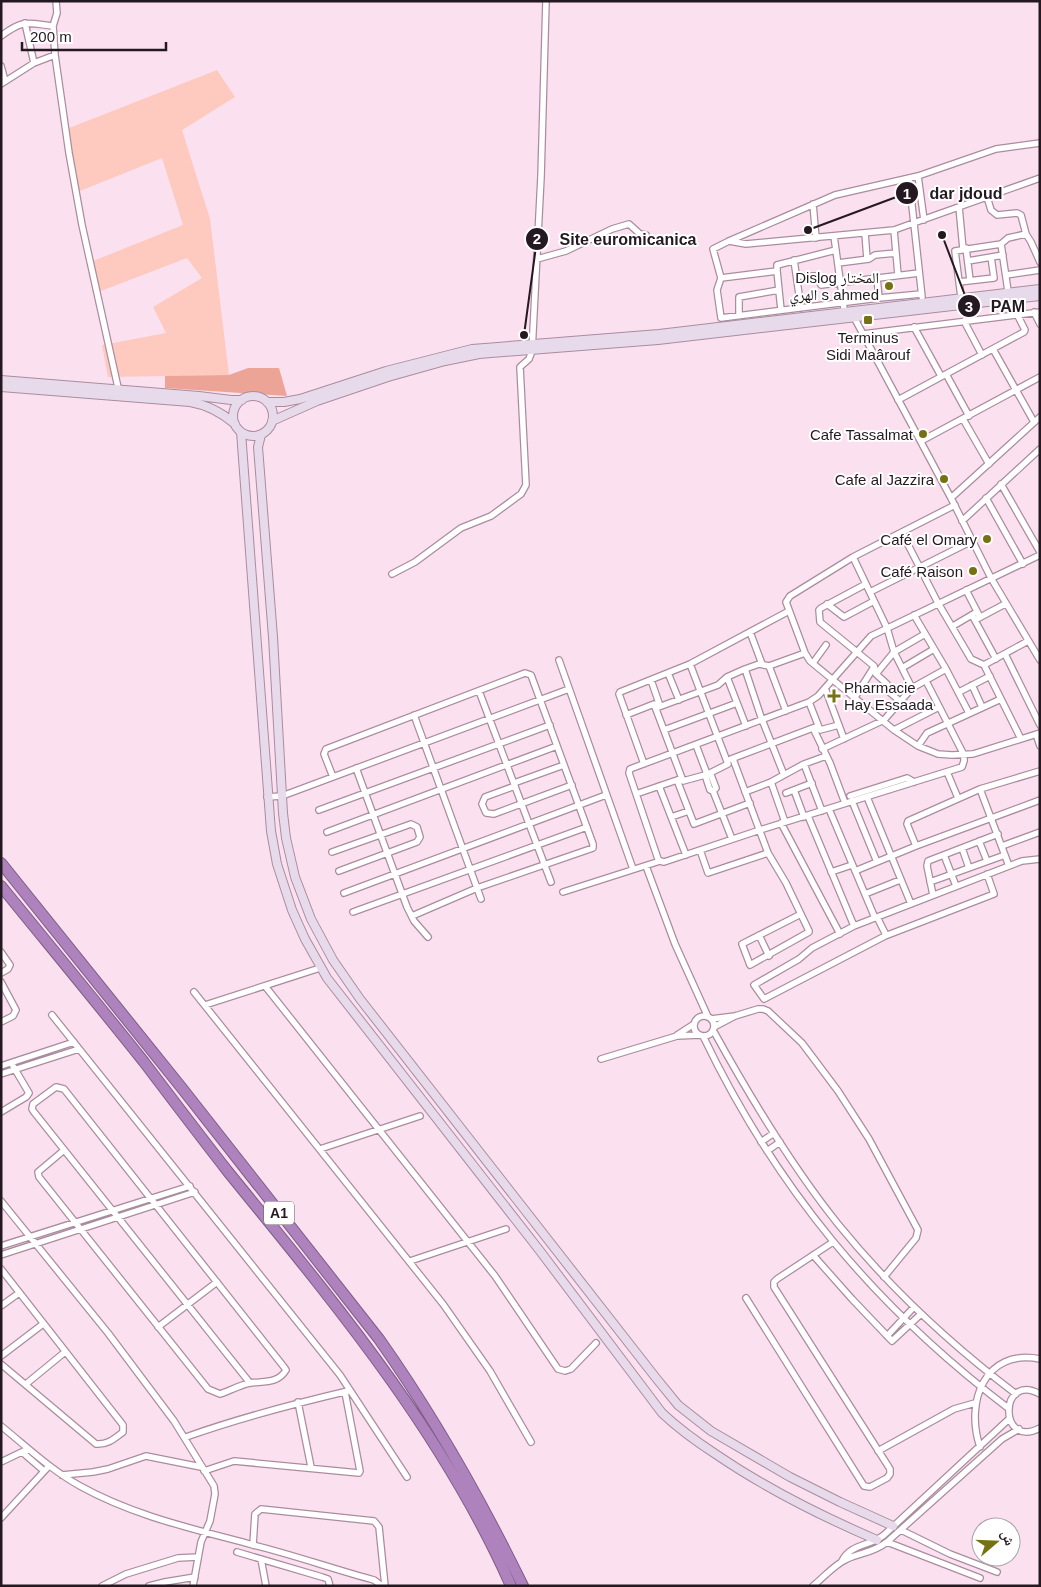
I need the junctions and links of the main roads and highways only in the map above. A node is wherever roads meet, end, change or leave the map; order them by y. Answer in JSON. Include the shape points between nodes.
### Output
{"nodes":[{"id":1,"x":1,"y":863,"type":"edge"},
{"id":2,"x":1,"y":886,"type":"edge"},
{"id":3,"x":511,"y":1586,"type":"edge"},
{"id":4,"x":523,"y":1586,"type":"edge"}],
"edges":[{"from":1,"to":4,"type":"highway","number":"A1","via":[[379,1339],[460,1466]]},
{"from":2,"to":3,"type":"highway","number":"A1","via":[[365,1344],[450,1470]]}]}
